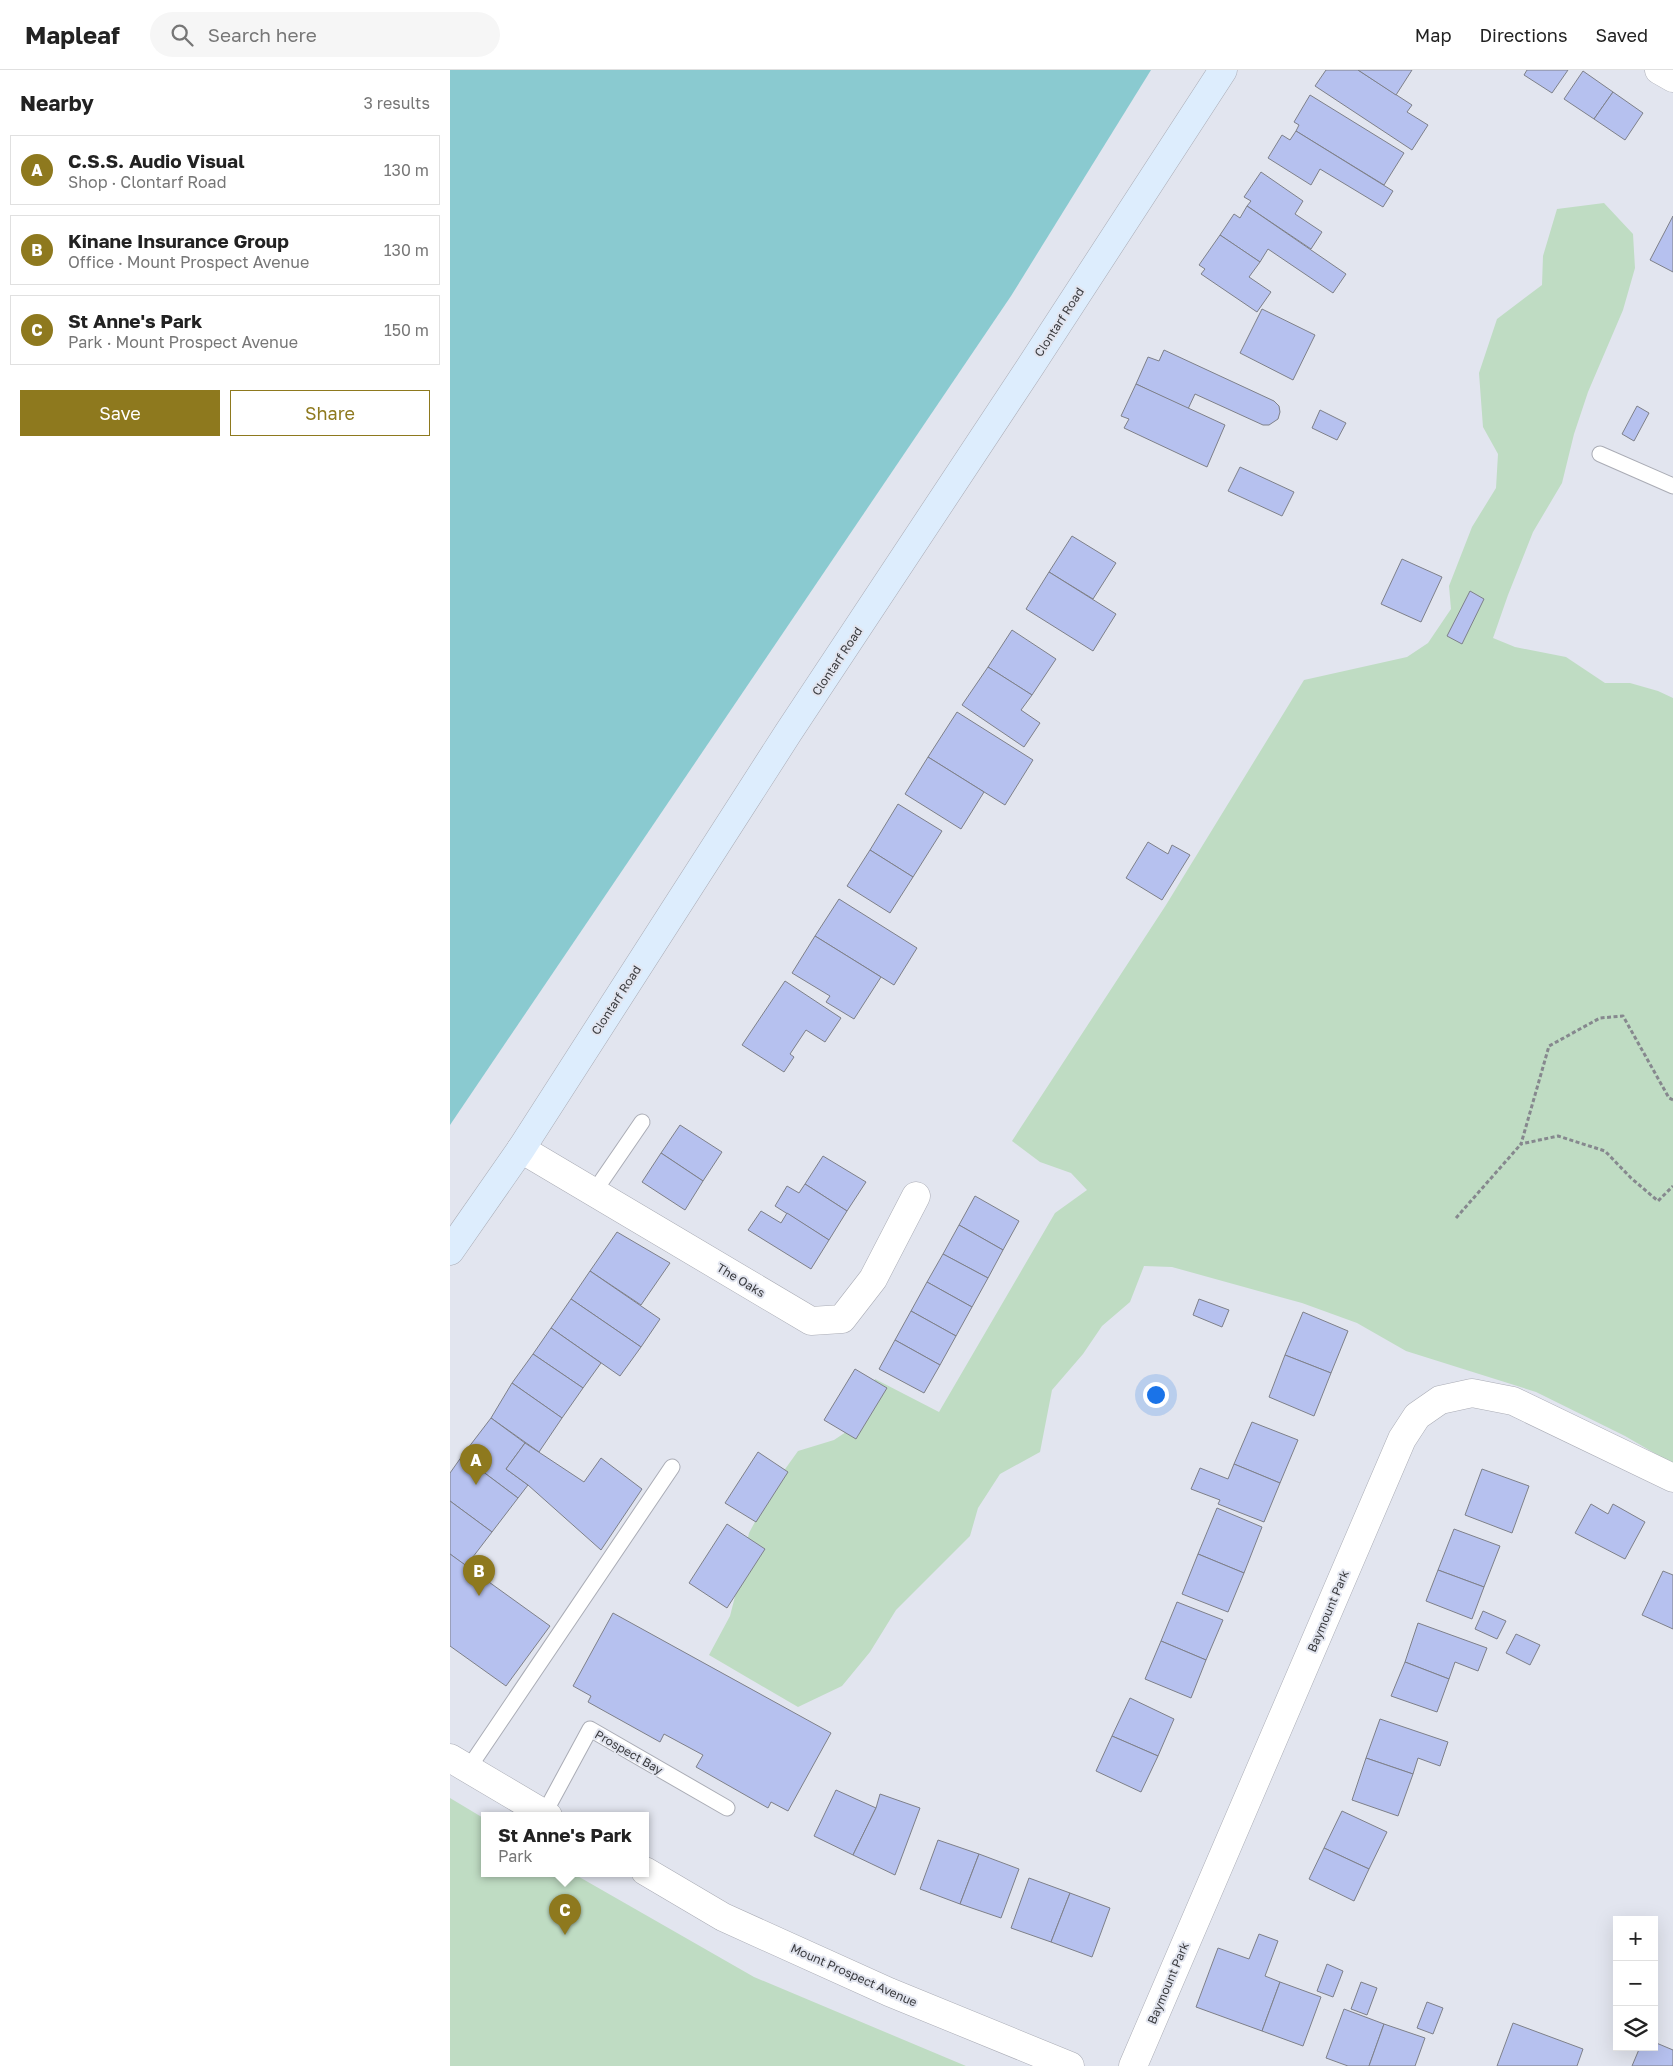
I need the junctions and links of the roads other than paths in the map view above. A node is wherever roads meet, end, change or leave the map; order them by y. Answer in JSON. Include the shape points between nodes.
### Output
{"nodes":[{"id":1,"x":1223,"y":70,"type":"edge"},
{"id":2,"x":1659,"y":70,"type":"edge"},
{"id":3,"x":1673,"y":78,"type":"edge"},
{"id":4,"x":1600,"y":454,"type":"dead end"},
{"id":5,"x":1673,"y":486,"type":"edge"},
{"id":6,"x":642,"y":1122,"type":"dead end"},
{"id":7,"x":521,"y":1149,"type":"junction"},
{"id":8,"x":594,"y":1192,"type":"junction"},
{"id":9,"x":916,"y":1196,"type":"dead end"},
{"id":10,"x":450,"y":1251,"type":"edge"},
{"id":11,"x":672,"y":1467,"type":"dead end"},
{"id":12,"x":1673,"y":1478,"type":"edge"},
{"id":13,"x":459,"y":1763,"type":"edge"},
{"id":14,"x":727,"y":1808,"type":"dead end"},
{"id":15,"x":541,"y":1812,"type":"edge"},
{"id":16,"x":548,"y":1812,"type":"edge"},
{"id":17,"x":649,"y":1873,"type":"edge"},
{"id":18,"x":1070,"y":2066,"type":"edge"},
{"id":19,"x":1133,"y":2066,"type":"edge"}],
"edges":[{"from":1,"to":7,"type":"main road","name":"Clontarf Road","via":[[788,733]]},
{"from":2,"to":3,"type":"street"},
{"from":4,"to":5,"type":"lane"},
{"from":6,"to":8,"type":"lane"},
{"from":7,"to":8,"type":"street","name":"The Oaks"},
{"from":7,"to":10,"type":"main road","name":"Clontarf Road"},
{"from":8,"to":9,"type":"street","name":"The Oaks","via":[[811,1321],[842,1319],[873,1279]]},
{"from":11,"to":13,"type":"lane"},
{"from":12,"to":19,"type":"street","name":"Baymount Park","via":[[1513,1402],[1472,1393],[1440,1400],[1417,1416],[1402,1439]]},
{"from":13,"to":15,"type":"street"},
{"from":14,"to":16,"type":"lane","name":"Prospect Bay","via":[[590,1729]]},
{"from":17,"to":18,"type":"street","name":"Mount Prospect Avenue","via":[[723,1917],[889,1992]]}]}
